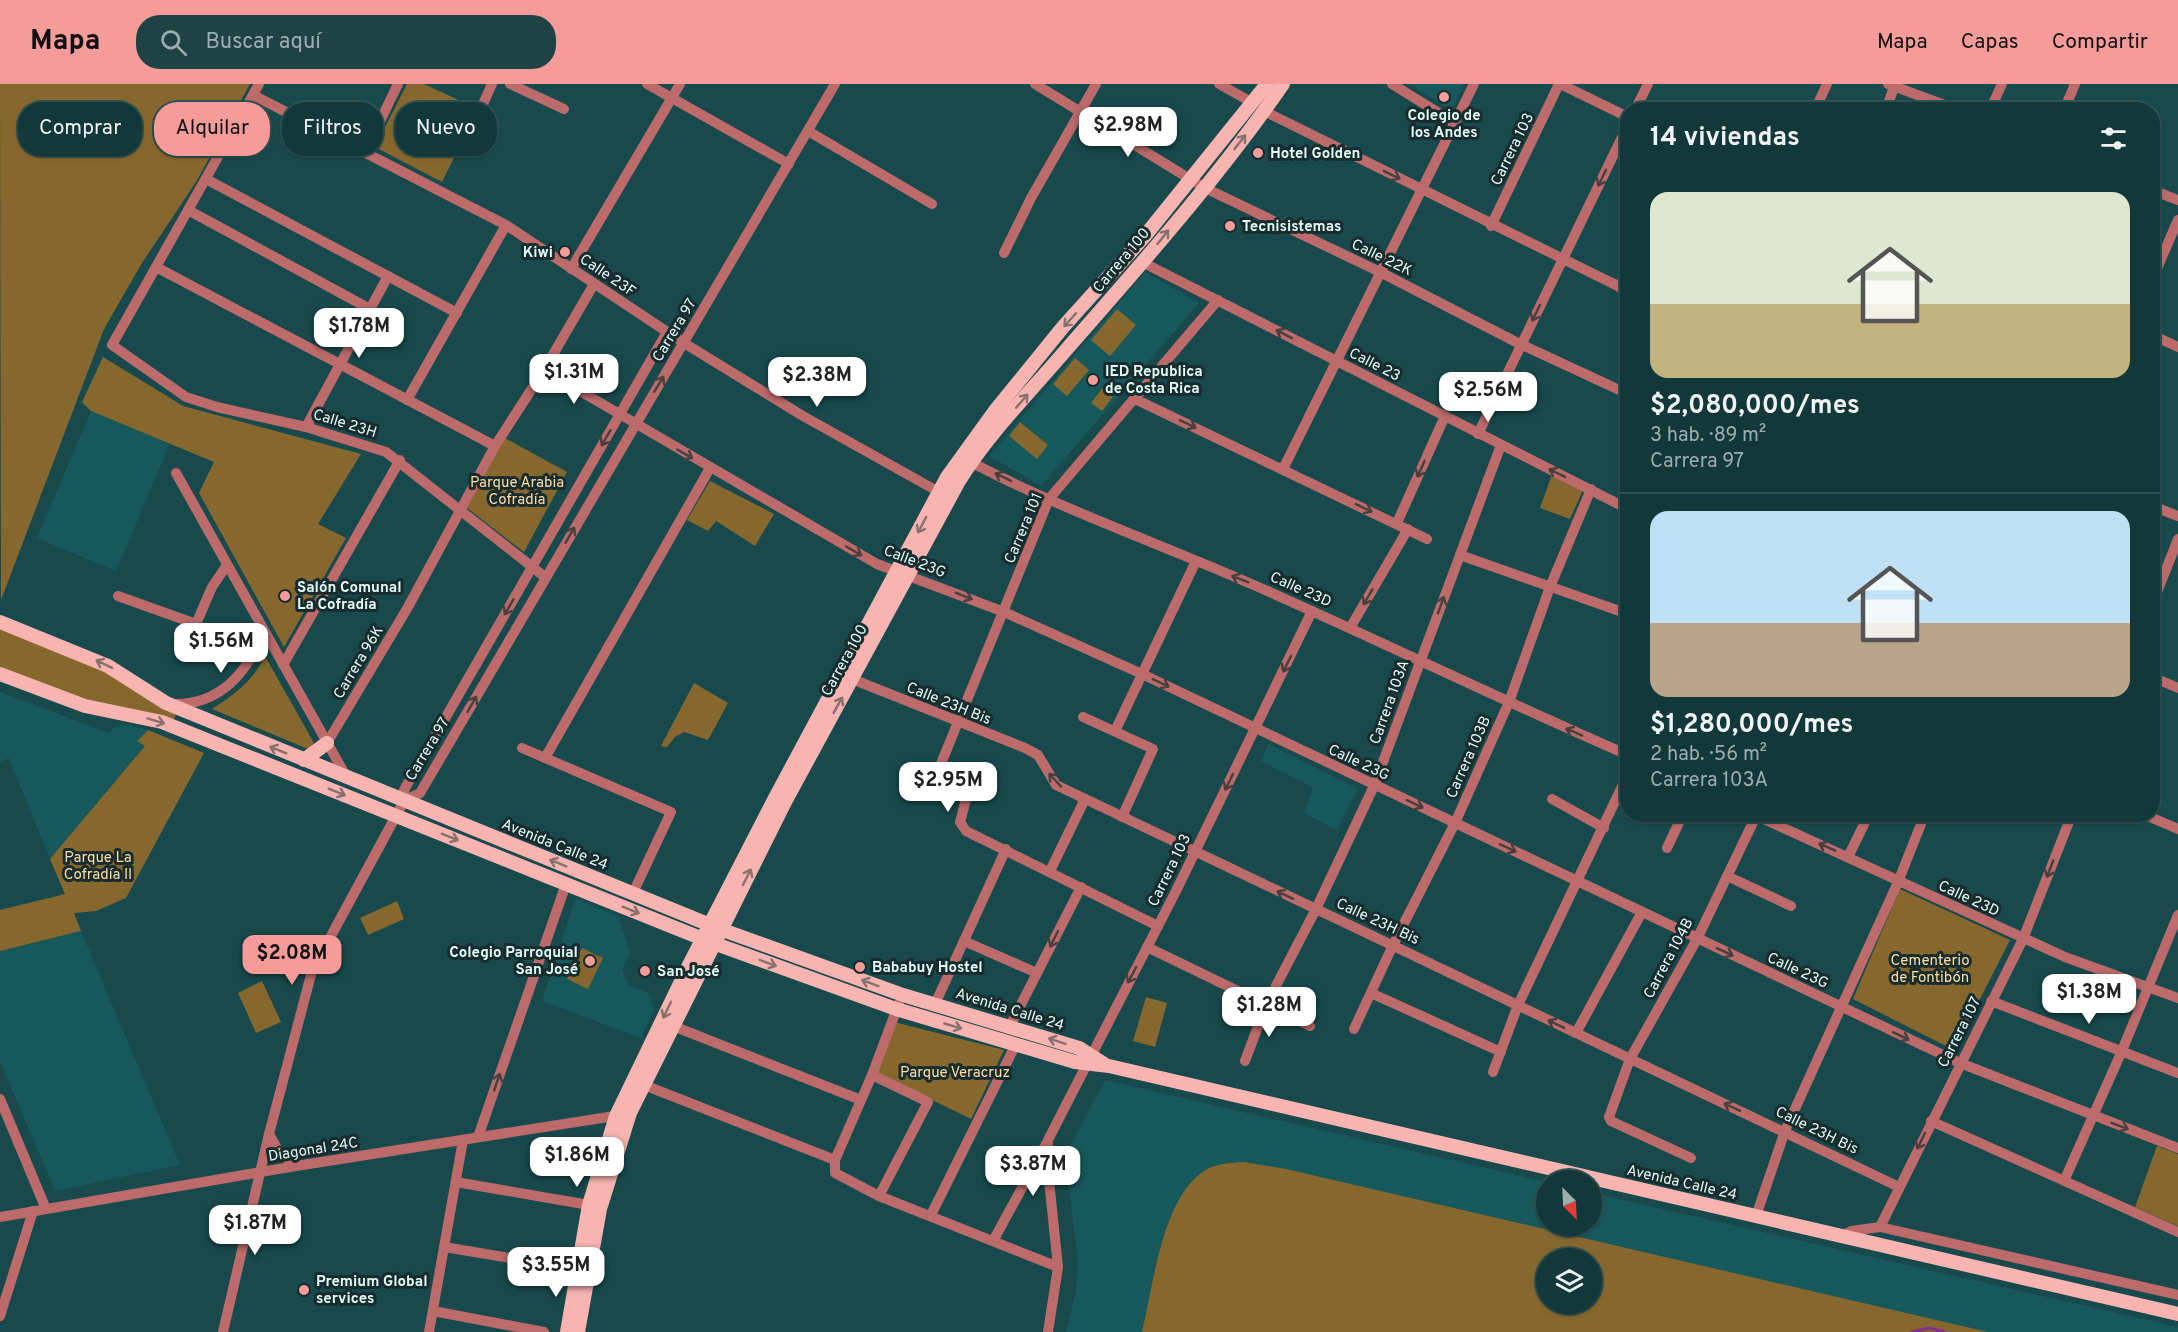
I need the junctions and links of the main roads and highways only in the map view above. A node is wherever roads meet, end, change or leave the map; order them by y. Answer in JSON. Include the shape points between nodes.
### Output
{"nodes":[{"id":1,"x":1267,"y":84,"type":"edge"},
{"id":2,"x":1282,"y":84,"type":"edge"},
{"id":3,"x":1258,"y":107,"type":"junction"},
{"id":4,"x":1197,"y":184,"type":"junction"},
{"id":5,"x":966,"y":459,"type":"junction"},
{"id":6,"x":903,"y":573,"type":"junction"},
{"id":7,"x":0,"y":622,"type":"edge"},
{"id":8,"x":0,"y":674,"type":"edge"},
{"id":9,"x":327,"y":743,"type":"road end"},
{"id":10,"x":304,"y":760,"type":"junction"},
{"id":11,"x":715,"y":927,"type":"junction"},
{"id":12,"x":708,"y":941,"type":"junction"},
{"id":13,"x":1089,"y":1059,"type":"junction"},
{"id":14,"x":2178,"y":1314,"type":"edge"},
{"id":15,"x":567,"y":1332,"type":"edge"},
{"id":16,"x":578,"y":1332,"type":"edge"}],
"edges":[{"from":1,"to":3,"type":"main road","name":"Carrera 100"},
{"from":2,"to":3,"type":"main road","name":"Carrera 100"},
{"from":3,"to":4,"type":"main road","name":"Carrera 100"},
{"from":5,"to":4,"type":"main road","name":"Carrera 100","one_way":true,"via":[[1142,262]]},
{"from":4,"to":5,"type":"main road","name":"Carrera 100","one_way":true,"via":[[1064,327]]},
{"from":5,"to":6,"type":"main road","name":"Carrera 100"},
{"from":5,"to":6,"type":"main road","name":"Carrera 100","one_way":true,"via":[[939,492]]},
{"from":6,"to":11,"type":"main road","name":"Carrera 100"},
{"from":11,"to":6,"type":"main road","name":"Carrera 100","one_way":true,"via":[[852,679]]},
{"from":10,"to":7,"type":"main road","name":"Avenida Calle 24","one_way":true,"via":[[166,703],[108,666]]},
{"from":8,"to":12,"type":"main road","name":"Avenida Calle 24","one_way":true,"via":[[85,706],[162,722]]},
{"from":9,"to":10,"type":"main road"},
{"from":11,"to":10,"type":"main road","name":"Avenida Calle 24","one_way":true},
{"from":11,"to":12,"type":"main road","name":"Carrera 100"},
{"from":13,"to":11,"type":"main road","name":"Avenida Calle 24","one_way":true,"via":[[1079,1048],[903,995]]},
{"from":12,"to":13,"type":"main road","name":"Avenida Calle 24","one_way":true,"via":[[896,1009],[1075,1062]]},
{"from":12,"to":15,"type":"main road","name":"Carrera 100","one_way":true,"via":[[616,1116],[589,1205]]},
{"from":12,"to":16,"type":"main road","name":"Carrera 100","via":[[673,1026],[630,1113],[600,1209]]},
{"from":13,"to":14,"type":"main road","name":"Avenida Calle 24"}]}
